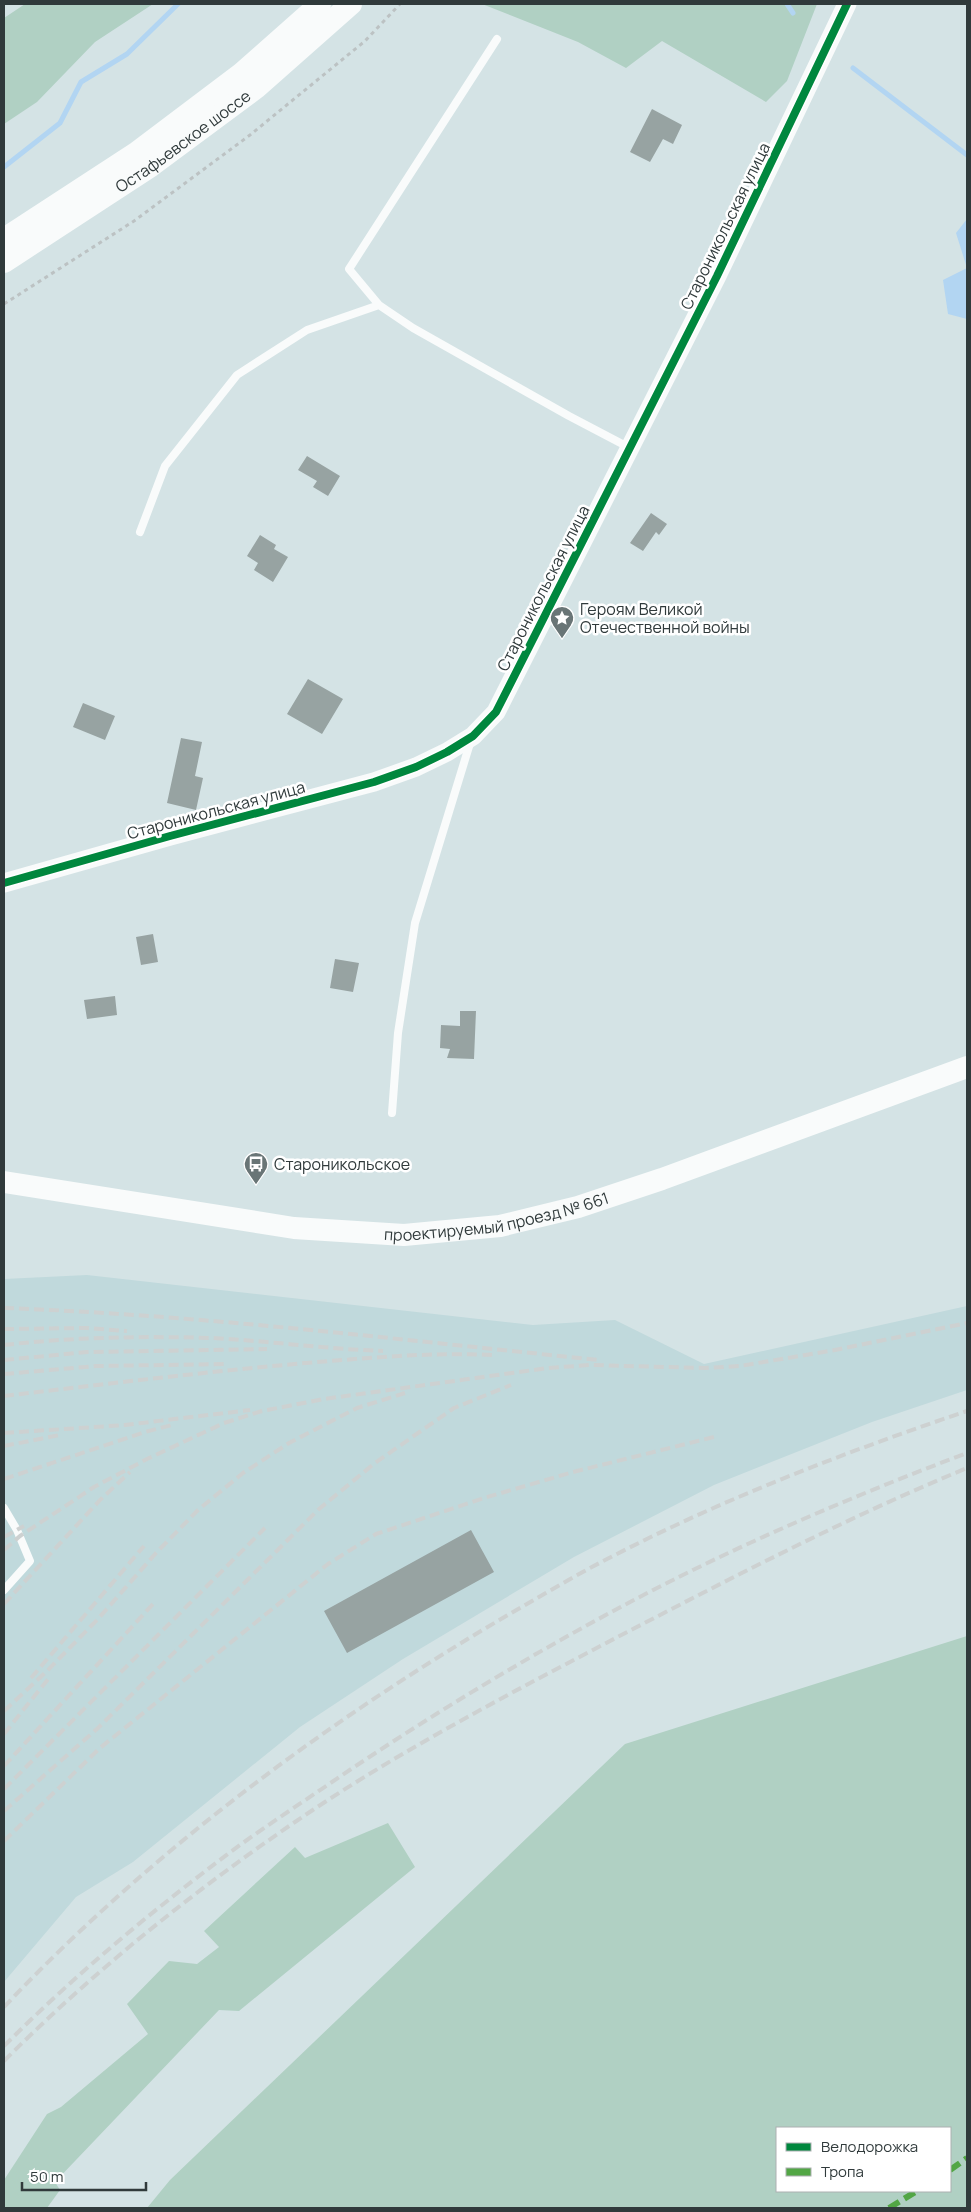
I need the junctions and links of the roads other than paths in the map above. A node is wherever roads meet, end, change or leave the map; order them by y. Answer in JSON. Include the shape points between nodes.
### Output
{"nodes":[{"id":1,"x":320,"y":4,"type":"edge"},
{"id":2,"x":351,"y":4,"type":"edge"},
{"id":3,"x":848,"y":4,"type":"edge"},
{"id":4,"x":497,"y":39,"type":"dead end"},
{"id":5,"x":4,"y":239,"type":"edge"},
{"id":6,"x":4,"y":262,"type":"edge"},
{"id":7,"x":379,"y":306,"type":"junction"},
{"id":8,"x":630,"y":448,"type":"junction"},
{"id":9,"x":140,"y":532,"type":"dead end"},
{"id":10,"x":473,"y":736,"type":"junction"},
{"id":11,"x":4,"y":883,"type":"edge"},
{"id":12,"x":967,"y":1067,"type":"edge"},
{"id":13,"x":392,"y":1113,"type":"dead end"},
{"id":14,"x":4,"y":1182,"type":"edge"},
{"id":15,"x":4,"y":1508,"type":"edge"},
{"id":16,"x":4,"y":1590,"type":"edge"}],
"edges":[{"from":1,"to":5,"type":"main road","name":"Остафьевское шоссе","via":[[242,72],[136,153]]},
{"from":2,"to":6,"type":"main road","name":"Остафьевское шоссе","via":[[256,88],[166,155]]},
{"from":3,"to":8,"type":"street","name":"Староникольская улица"},
{"from":4,"to":7,"type":"lane","via":[[349,269]]},
{"from":7,"to":8,"type":"lane"},
{"from":7,"to":9,"type":"lane","via":[[307,330],[237,376],[165,466]]},
{"from":8,"to":10,"type":"street","name":"Староникольская улица","via":[[496,712]]},
{"from":10,"to":11,"type":"street","name":"Староникольская улица","via":[[416,767],[374,782]]},
{"from":10,"to":13,"type":"lane","via":[[415,923],[398,1033]]},
{"from":12,"to":14,"type":"main road","name":"проектируемый проезд № 661","via":[[653,1182],[578,1207],[500,1226],[404,1235],[294,1228]]},
{"from":15,"to":16,"type":"lane","via":[[30,1561]]}]}
